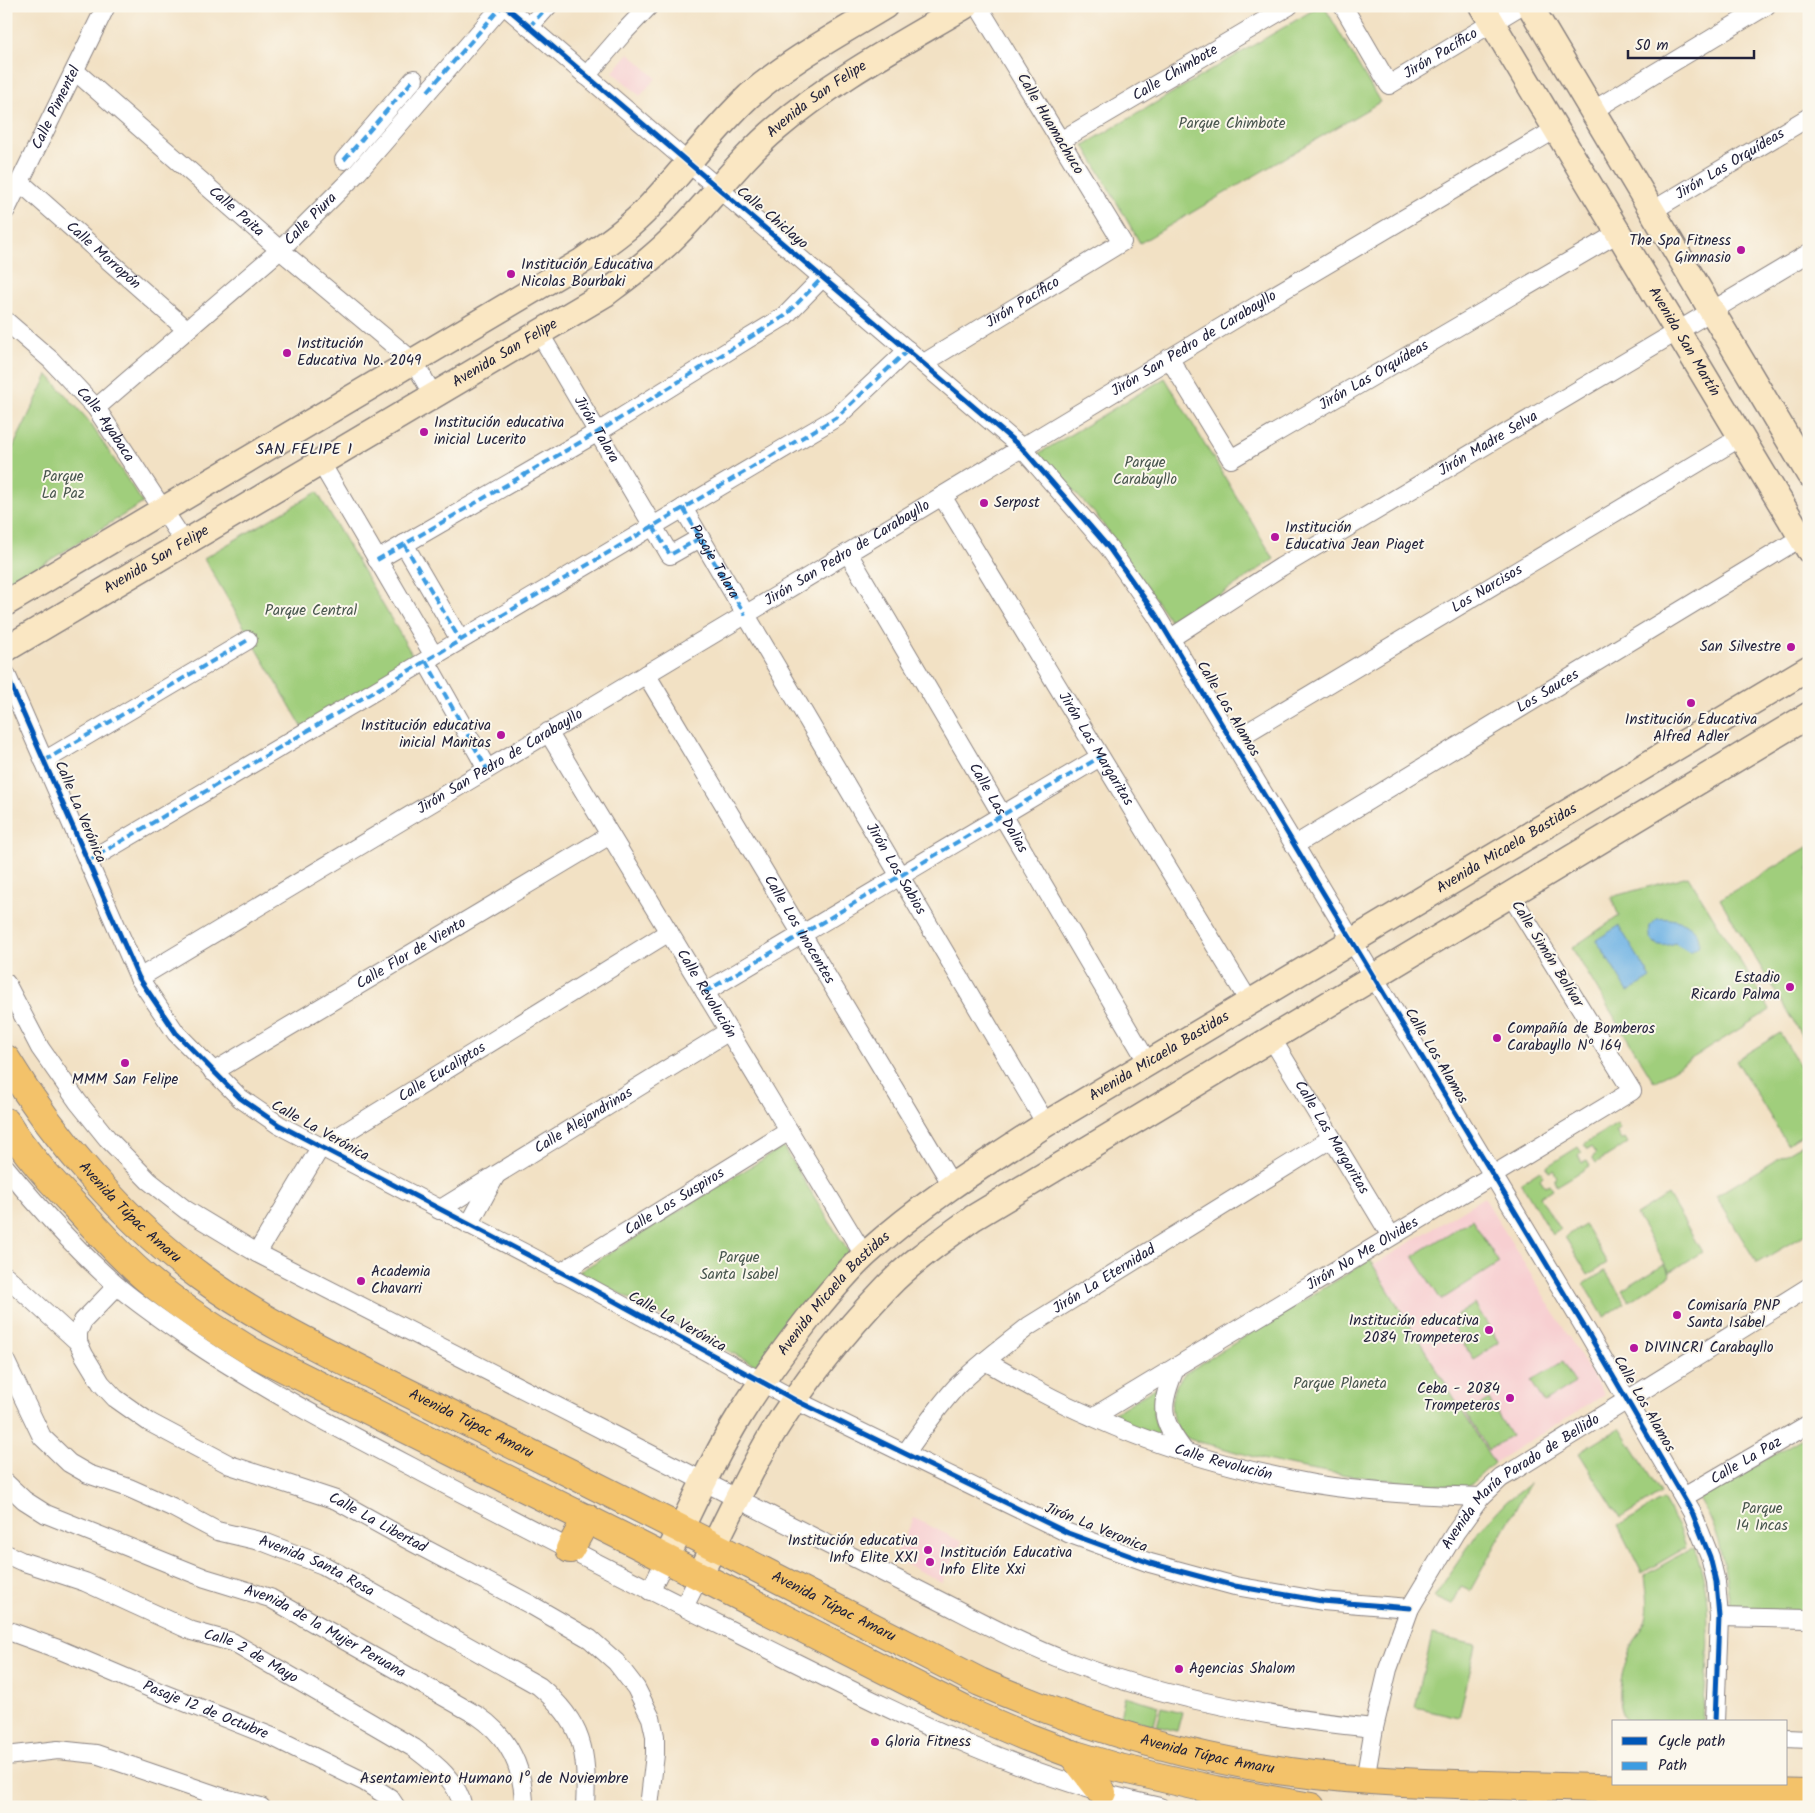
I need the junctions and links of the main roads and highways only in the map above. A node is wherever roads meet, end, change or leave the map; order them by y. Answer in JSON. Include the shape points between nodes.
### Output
{"nodes":[{"id":1,"x":885,"y":6,"type":"edge"},
{"id":2,"x":966,"y":6,"type":"edge"},
{"id":3,"x":1530,"y":6,"type":"edge"},
{"id":4,"x":1487,"y":15,"type":"edge"},
{"id":5,"x":1809,"y":474,"type":"edge"},
{"id":6,"x":1805,"y":544,"type":"edge"},
{"id":7,"x":6,"y":603,"type":"edge"},
{"id":8,"x":6,"y":649,"type":"edge"},
{"id":9,"x":1809,"y":668,"type":"edge"},
{"id":10,"x":1809,"y":715,"type":"edge"},
{"id":11,"x":6,"y":1059,"type":"edge"},
{"id":12,"x":10,"y":1136,"type":"edge"},
{"id":13,"x":587,"y":1518,"type":"junction"},
{"id":14,"x":682,"y":1528,"type":"junction"},
{"id":15,"x":714,"y":1544,"type":"junction"},
{"id":16,"x":570,"y":1549,"type":"road end"},
{"id":17,"x":666,"y":1559,"type":"junction"},
{"id":18,"x":699,"y":1577,"type":"junction"},
{"id":19,"x":1072,"y":1754,"type":"junction"},
{"id":20,"x":1684,"y":1787,"type":"edge"},
{"id":21,"x":1809,"y":1794,"type":"edge"},
{"id":22,"x":1115,"y":1799,"type":"edge"},
{"id":23,"x":1760,"y":1800,"type":"edge"},
{"id":24,"x":1311,"y":1807,"type":"edge"}],
"edges":[{"from":1,"to":7,"type":"main road","via":[[772,77],[727,117],[649,208],[605,245],[559,276]]},
{"from":2,"to":8,"type":"main road","name":"Avenida San Felipe","via":[[824,91],[765,139],[679,233],[605,294]]},
{"from":3,"to":5,"type":"main road"},
{"from":4,"to":6,"type":"main road","name":"Avenida San Martín"},
{"from":9,"to":14,"type":"main road","name":"Avenida Micaela Bastidas","via":[[1046,1124],[952,1185],[904,1221],[864,1255],[821,1303],[761,1382],[739,1416]]},
{"from":10,"to":15,"type":"main road","via":[[973,1218],[930,1248],[888,1286],[840,1339],[795,1400],[772,1434]]},
{"from":11,"to":14,"type":"highway","name":"Avenida Túpac Amaru","via":[[49,1124],[134,1220],[232,1299],[295,1336]]},
{"from":12,"to":13,"type":"highway","name":"Avenida Túpac Amaru","via":[[116,1250],[170,1298],[207,1338],[252,1352]]},
{"from":13,"to":16,"type":"highway"},
{"from":13,"to":17,"type":"highway","name":"Avenida Túpac Amaru"},
{"from":14,"to":15,"type":"highway","name":"Avenida Túpac Amaru"},
{"from":14,"to":17,"type":"main road","name":"Avenida Micaela Bastidas"},
{"from":15,"to":18,"type":"main road"},
{"from":15,"to":20,"type":"highway","name":"Avenida Túpac Amaru","via":[[980,1682],[1049,1710],[1160,1745],[1292,1772],[1396,1783]]},
{"from":17,"to":18,"type":"highway","name":"Avenida Túpac Amaru"},
{"from":18,"to":19,"type":"highway","name":"Avenida Túpac Amaru","via":[[966,1711]]},
{"from":19,"to":22,"type":"highway"},
{"from":19,"to":24,"type":"highway","name":"Avenida Túpac Amaru","via":[[1150,1776]]},
{"from":20,"to":23,"type":"highway","name":"Avenida Túpac Amaru"},
{"from":21,"to":23,"type":"highway","name":"Avenida Túpac Amaru"}]}
